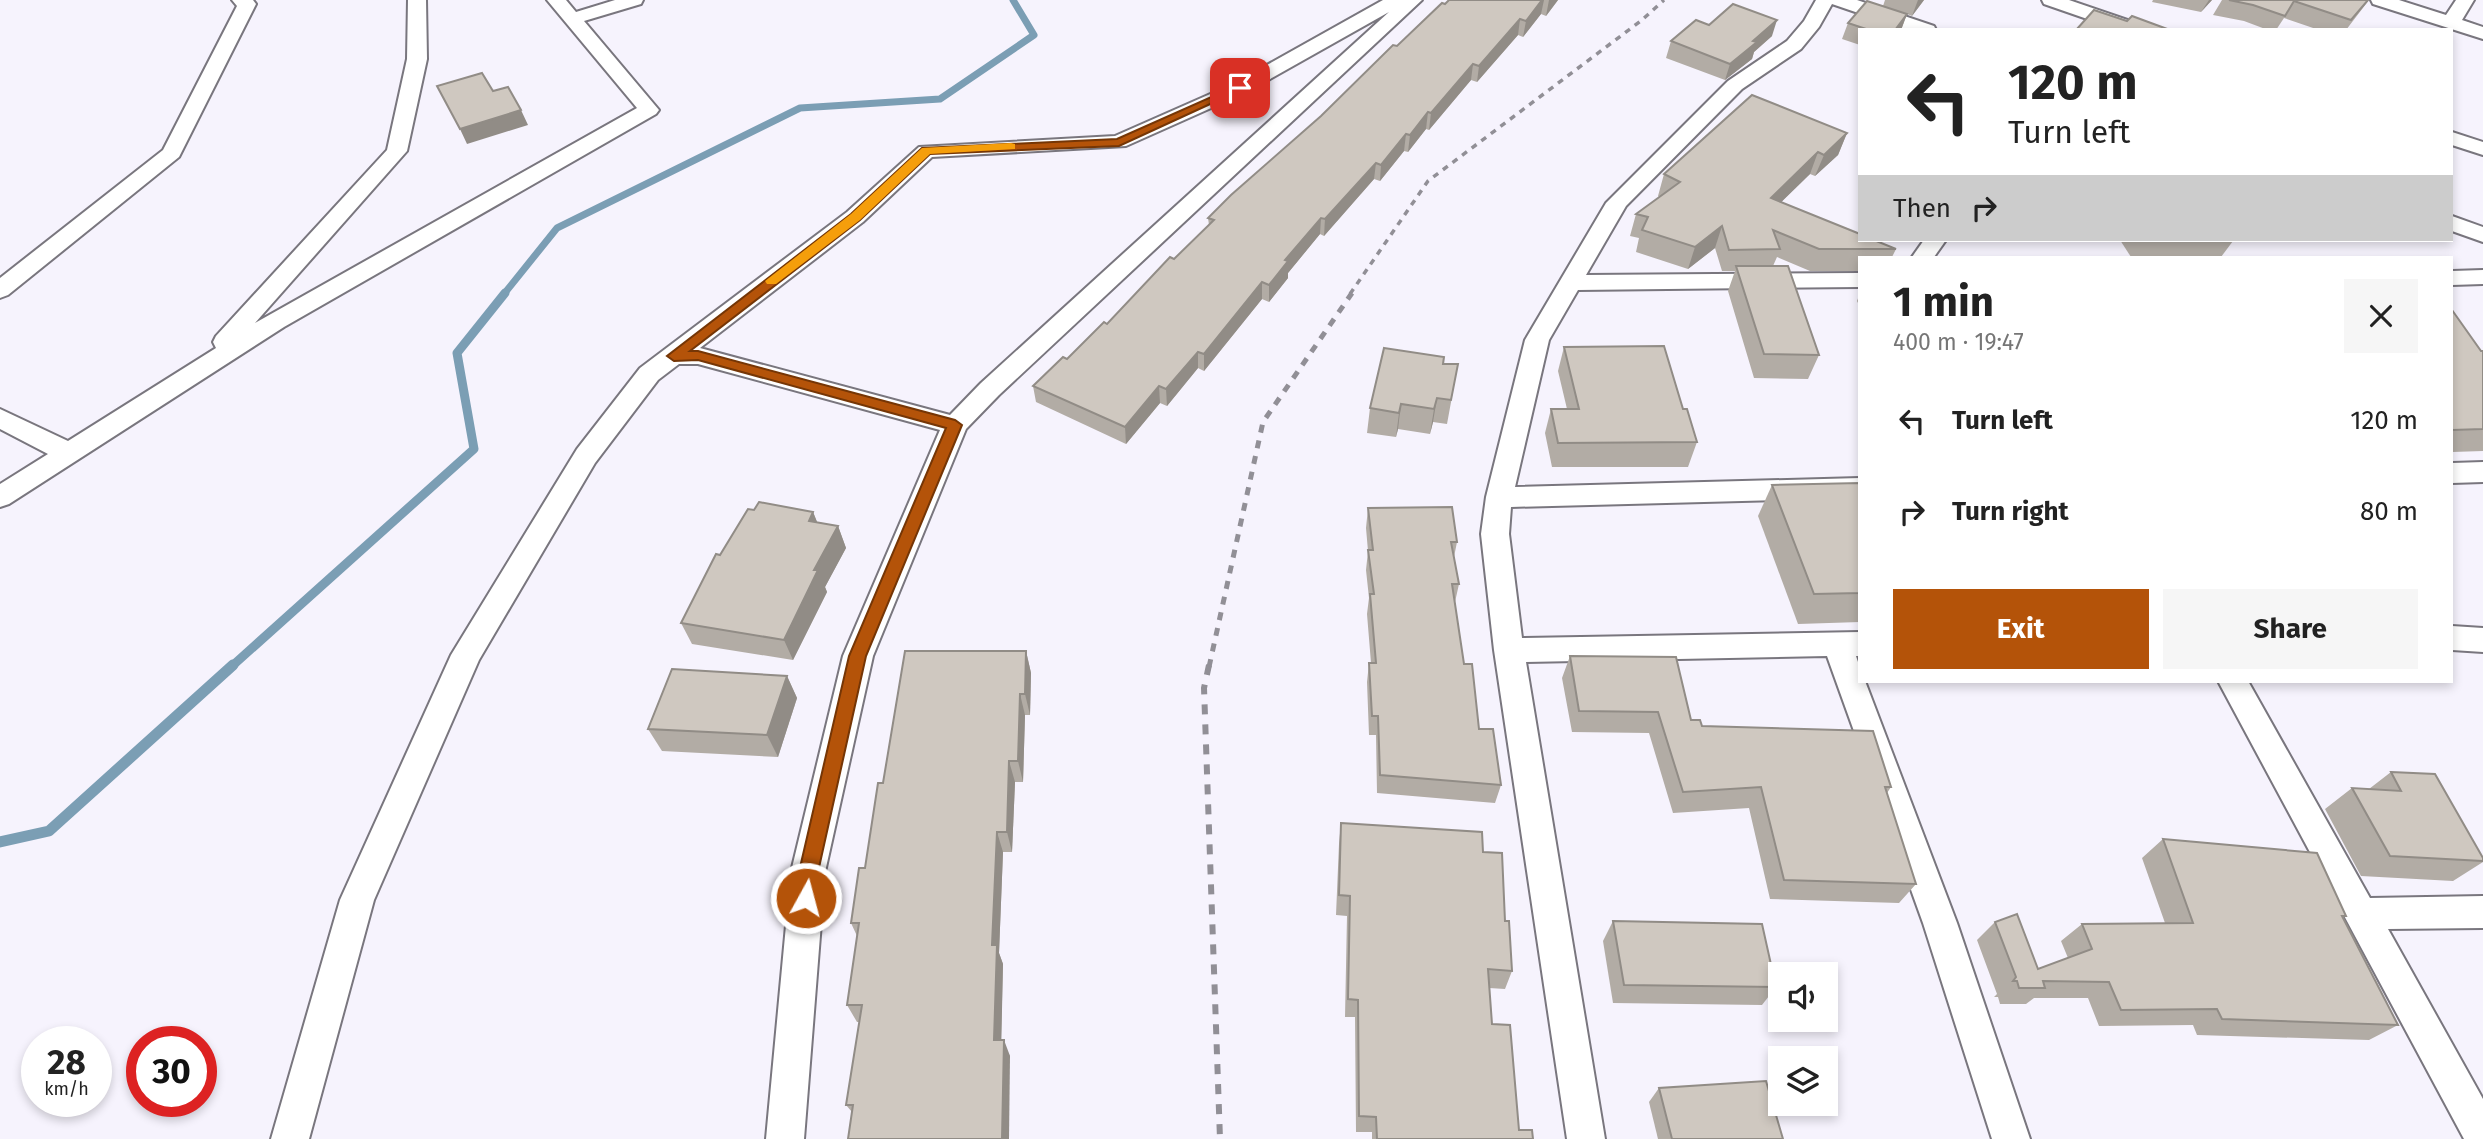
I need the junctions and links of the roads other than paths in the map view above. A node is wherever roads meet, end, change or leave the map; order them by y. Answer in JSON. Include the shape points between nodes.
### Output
{"nodes":[{"id":1,"x":241,"y":0,"type":"edge"},
{"id":2,"x":416,"y":0,"type":"edge"},
{"id":3,"x":556,"y":0,"type":"edge"},
{"id":4,"x":634,"y":0,"type":"edge"},
{"id":5,"x":1397,"y":0,"type":"edge"},
{"id":6,"x":1413,"y":0,"type":"edge"},
{"id":7,"x":1825,"y":0,"type":"edge"},
{"id":8,"x":1839,"y":0,"type":"edge"},
{"id":9,"x":2051,"y":0,"type":"edge"},
{"id":10,"x":2380,"y":0,"type":"edge"},
{"id":11,"x":2465,"y":0,"type":"edge"},
{"id":12,"x":572,"y":19,"type":"junction"},
{"id":13,"x":2452,"y":22,"type":"junction"},
{"id":14,"x":1921,"y":28,"type":"edge"},
{"id":15,"x":2131,"y":28,"type":"edge"},
{"id":16,"x":2483,"y":33,"type":"edge"},
{"id":17,"x":2453,"y":138,"type":"edge"},
{"id":18,"x":2483,"y":149,"type":"edge"},
{"id":19,"x":2453,"y":223,"type":"edge"},
{"id":20,"x":2483,"y":235,"type":"edge"},
{"id":21,"x":2483,"y":277,"type":"edge"},
{"id":22,"x":2453,"y":278,"type":"edge"},
{"id":23,"x":1858,"y":280,"type":"edge"},
{"id":24,"x":1572,"y":283,"type":"junction"},
{"id":25,"x":0,"y":290,"type":"edge"},
{"id":26,"x":674,"y":356,"type":"junction"},
{"id":27,"x":200,"y":370,"type":"junction"},
{"id":28,"x":0,"y":418,"type":"edge"},
{"id":29,"x":955,"y":425,"type":"junction"},
{"id":30,"x":69,"y":453,"type":"junction"},
{"id":31,"x":2483,"y":472,"type":"edge"},
{"id":32,"x":2453,"y":473,"type":"edge"},
{"id":33,"x":1858,"y":488,"type":"edge"},
{"id":34,"x":0,"y":497,"type":"edge"},
{"id":35,"x":1499,"y":497,"type":"junction"},
{"id":36,"x":2453,"y":638,"type":"edge"},
{"id":37,"x":2483,"y":640,"type":"edge"},
{"id":38,"x":1849,"y":645,"type":"edge"},
{"id":39,"x":1509,"y":650,"type":"junction"},
{"id":40,"x":1858,"y":672,"type":"edge"},
{"id":41,"x":1861,"y":683,"type":"edge"},
{"id":42,"x":2234,"y":683,"type":"edge"},
{"id":43,"x":2483,"y":912,"type":"edge"},
{"id":44,"x":2361,"y":914,"type":"junction"},
{"id":45,"x":2483,"y":1136,"type":"edge"},
{"id":46,"x":290,"y":1139,"type":"edge"},
{"id":47,"x":785,"y":1139,"type":"edge"},
{"id":48,"x":1586,"y":1139,"type":"edge"},
{"id":49,"x":2011,"y":1139,"type":"edge"}],
"edges":[{"from":1,"to":25,"type":"street","via":[[247,4],[172,153]]},
{"from":2,"to":27,"type":"street","via":[[417,60],[397,151]]},
{"from":3,"to":12,"type":"street"},
{"from":4,"to":12,"type":"street"},
{"from":5,"to":26,"type":"street","via":[[1240,88],[1119,142],[926,151],[855,217]]},
{"from":6,"to":29,"type":"street"},
{"from":7,"to":24,"type":"street","via":[[1794,46],[1735,85],[1617,203]]},
{"from":8,"to":14,"type":"street"},
{"from":9,"to":15,"type":"street"},
{"from":10,"to":13,"type":"street"},
{"from":11,"to":13,"type":"street"},
{"from":12,"to":27,"type":"street","via":[[649,110],[276,321]]},
{"from":13,"to":16,"type":"street"},
{"from":17,"to":18,"type":"street"},
{"from":19,"to":20,"type":"street"},
{"from":21,"to":22,"type":"street"},
{"from":23,"to":24,"type":"street"},
{"from":24,"to":35,"type":"street","via":[[1536,340]]},
{"from":26,"to":29,"type":"street","via":[[698,356]]},
{"from":26,"to":46,"type":"street","via":[[649,374],[586,456],[466,655],[357,900]]},
{"from":27,"to":30,"type":"street"},
{"from":28,"to":30,"type":"street"},
{"from":29,"to":47,"type":"street","via":[[858,656],[808,872]]},
{"from":30,"to":34,"type":"street"},
{"from":31,"to":32,"type":"street"},
{"from":33,"to":35,"type":"street"},
{"from":35,"to":39,"type":"street","via":[[1496,534]]},
{"from":36,"to":37,"type":"street"},
{"from":38,"to":39,"type":"street"},
{"from":38,"to":40,"type":"street"},
{"from":39,"to":48,"type":"street"},
{"from":41,"to":49,"type":"street"},
{"from":42,"to":44,"type":"street"},
{"from":43,"to":44,"type":"street"},
{"from":44,"to":45,"type":"street"}]}
